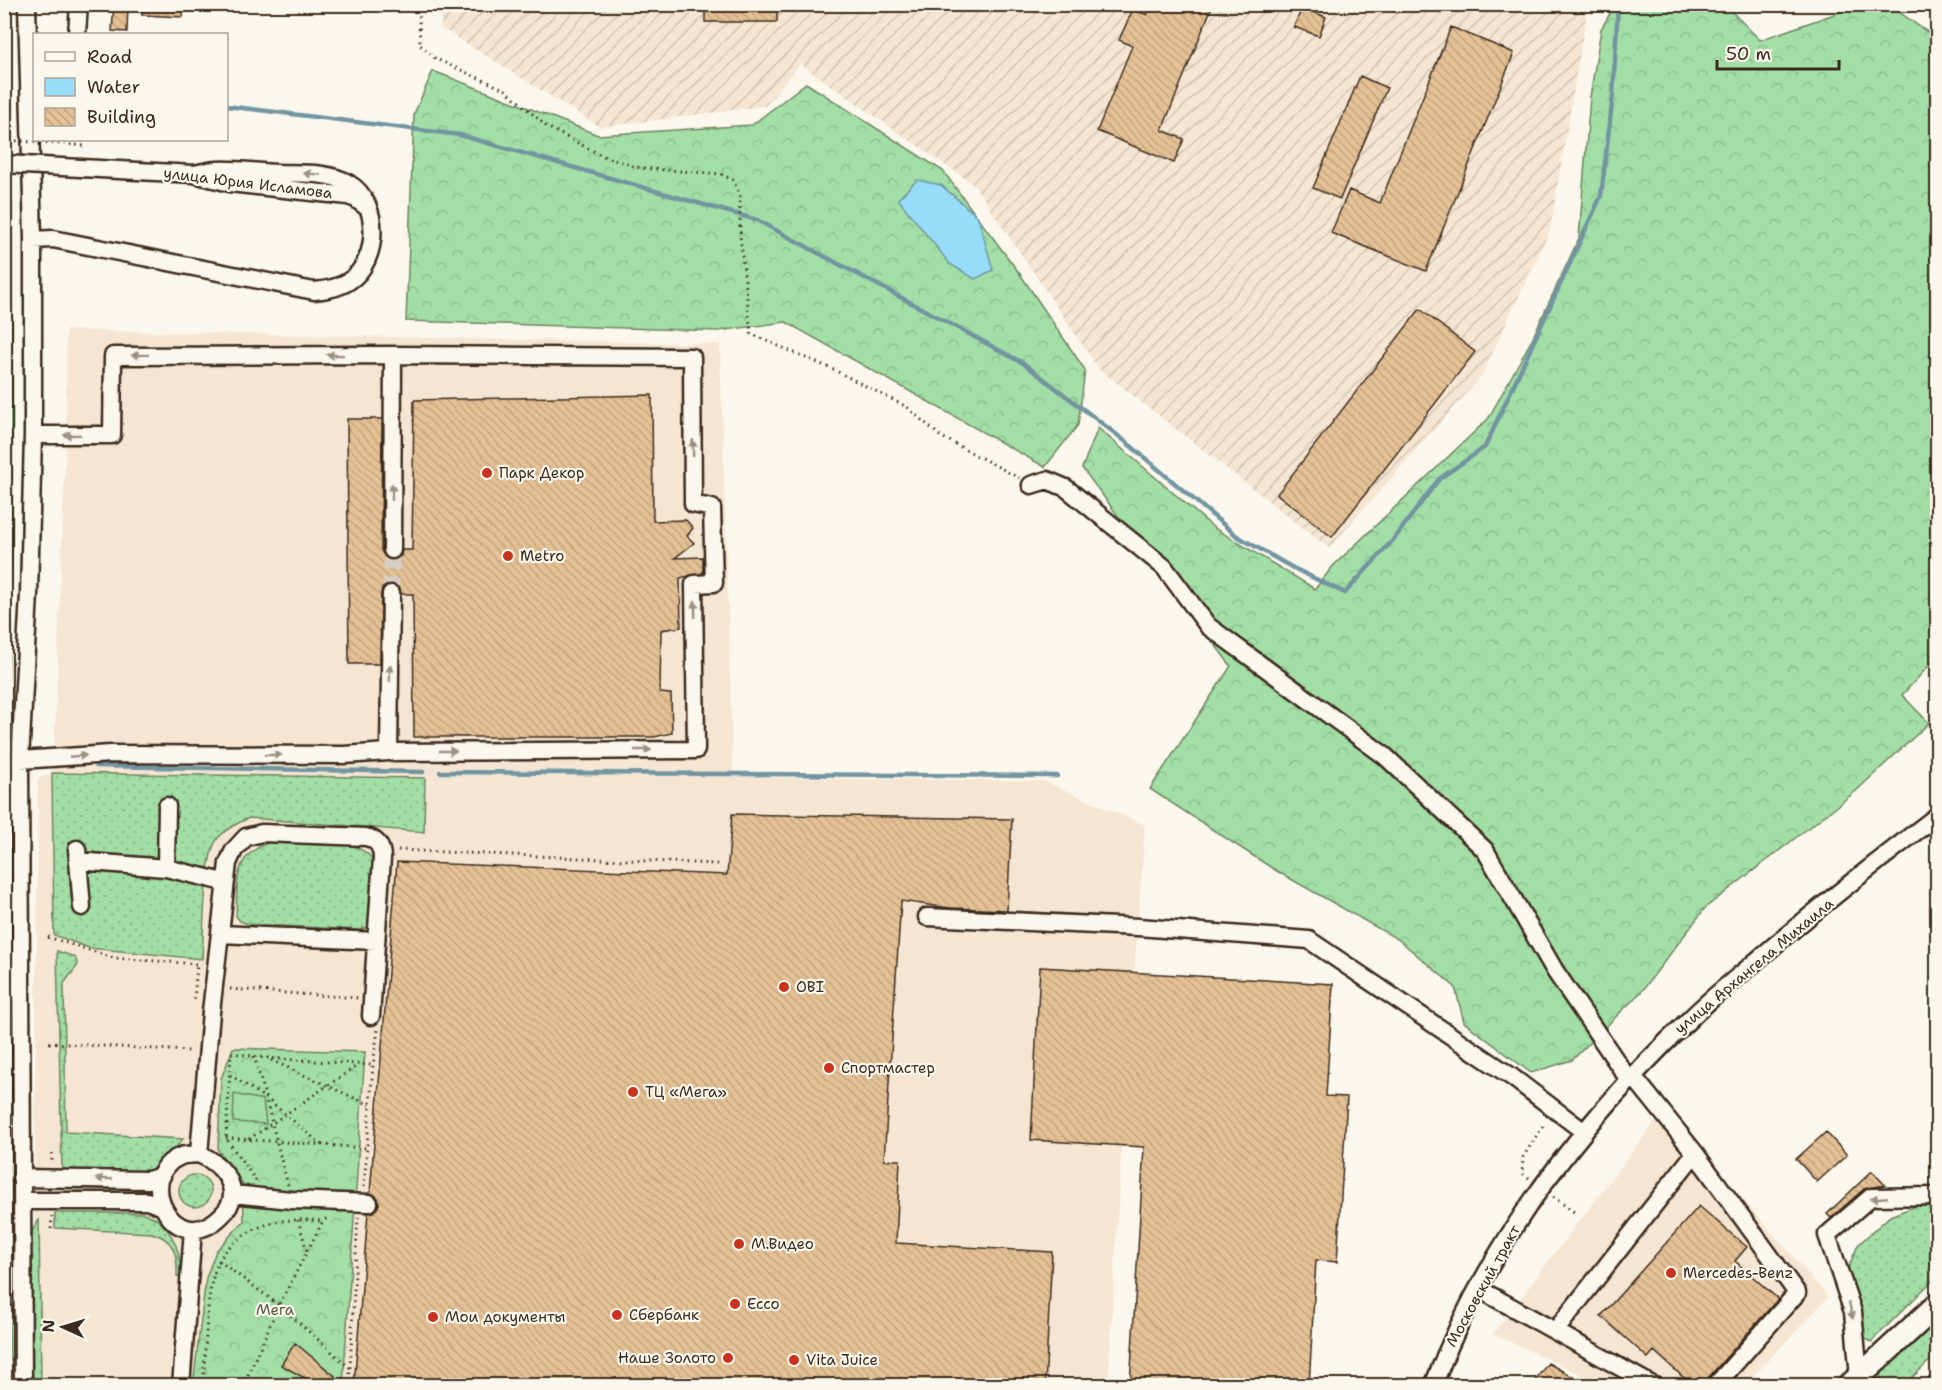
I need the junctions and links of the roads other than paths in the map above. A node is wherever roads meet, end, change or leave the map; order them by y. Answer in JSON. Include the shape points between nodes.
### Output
{"nodes":[{"id":1,"x":27,"y":4,"type":"edge"},
{"id":2,"x":79,"y":4,"type":"edge"},
{"id":3,"x":77,"y":33,"type":"edge"},
{"id":4,"x":4,"y":164,"type":"edge"},
{"id":5,"x":194,"y":174,"type":"junction"},
{"id":6,"x":371,"y":216,"type":"junction"},
{"id":7,"x":33,"y":240,"type":"junction"},
{"id":8,"x":393,"y":355,"type":"junction"},
{"id":9,"x":33,"y":435,"type":"junction"},
{"id":10,"x":1031,"y":484,"type":"road end"},
{"id":11,"x":392,"y":550,"type":"tunnel mouth"},
{"id":12,"x":391,"y":594,"type":"tunnel mouth"},
{"id":13,"x":389,"y":752,"type":"junction"},
{"id":14,"x":20,"y":760,"type":"junction"},
{"id":15,"x":167,"y":806,"type":"dead end"},
{"id":16,"x":1938,"y":815,"type":"edge"},
{"id":17,"x":166,"y":867,"type":"junction"},
{"id":18,"x":224,"y":882,"type":"junction"},
{"id":19,"x":82,"y":907,"type":"dead end"},
{"id":20,"x":927,"y":917,"type":"dead end"},
{"id":21,"x":221,"y":934,"type":"junction"},
{"id":22,"x":376,"y":941,"type":"junction"},
{"id":23,"x":371,"y":1016,"type":"dead end"},
{"id":24,"x":1631,"y":1078,"type":"junction"},
{"id":25,"x":1583,"y":1131,"type":"junction"},
{"id":26,"x":1695,"y":1153,"type":"junction"},
{"id":27,"x":199,"y":1154,"type":"junction"},
{"id":28,"x":162,"y":1176,"type":"junction"},
{"id":29,"x":21,"y":1178,"type":"junction"},
{"id":30,"x":233,"y":1194,"type":"junction"},
{"id":31,"x":1938,"y":1196,"type":"edge"},
{"id":32,"x":22,"y":1202,"type":"junction"},
{"id":33,"x":369,"y":1203,"type":"dead end"},
{"id":34,"x":161,"y":1206,"type":"junction"},
{"id":35,"x":193,"y":1230,"type":"junction"},
{"id":36,"x":1479,"y":1288,"type":"junction"},
{"id":37,"x":1938,"y":1304,"type":"edge"},
{"id":38,"x":1556,"y":1330,"type":"junction"},
{"id":39,"x":22,"y":1348,"type":"junction"},
{"id":40,"x":1854,"y":1381,"type":"edge"},
{"id":41,"x":12,"y":1386,"type":"edge"},
{"id":42,"x":23,"y":1386,"type":"edge"},
{"id":43,"x":181,"y":1386,"type":"edge"},
{"id":44,"x":1433,"y":1386,"type":"edge"},
{"id":45,"x":1654,"y":1386,"type":"edge"},
{"id":46,"x":1714,"y":1386,"type":"edge"}],
"edges":[{"from":1,"to":7,"type":"street"},
{"from":2,"to":3,"type":"street"},
{"from":4,"to":5,"type":"street","name":"улица Юрия Исламова","bridge":true},
{"from":5,"to":6,"type":"street","name":"улица Юрия Исламова","via":[[230,183],[348,196],[362,202]]},
{"from":6,"to":5,"type":"street","one_way":true,"via":[[357,189],[332,177],[231,169]]},
{"from":6,"to":7,"type":"street","via":[[372,248],[360,270],[338,287],[314,291],[53,239]]},
{"from":7,"to":9,"type":"street"},
{"from":8,"to":9,"type":"street","one_way":true,"via":[[113,356],[112,435]]},
{"from":11,"to":8,"type":"street","one_way":true},
{"from":13,"to":8,"type":"street","one_way":true,"via":[[696,750],[694,584],[714,583],[712,508],[693,504],[692,357]]},
{"from":9,"to":14,"type":"street"},
{"from":10,"to":24,"type":"street","via":[[1047,480],[1066,488],[1147,553],[1164,567],[1208,626],[1386,756],[1485,850],[1555,971]]},
{"from":13,"to":12,"type":"street","one_way":true},
{"from":14,"to":13,"type":"street","one_way":true,"via":[[111,754]]},
{"from":14,"to":29,"type":"street"},
{"from":15,"to":17,"type":"street"},
{"from":16,"to":24,"type":"street","name":"улица Архангела Михаила","via":[[1694,1014]]},
{"from":17,"to":18,"type":"street"},
{"from":17,"to":19,"type":"street","via":[[78,855]]},
{"from":18,"to":21,"type":"street"},
{"from":18,"to":22,"type":"street","via":[[234,850],[246,837],[262,833],[370,837],[378,843],[382,854]]},
{"from":20,"to":25,"type":"street","via":[[1309,940],[1512,1077]]},
{"from":21,"to":22,"type":"street"},
{"from":21,"to":27,"type":"street"},
{"from":22,"to":23,"type":"street"},
{"from":24,"to":25,"type":"street","name":"улица Архангела Михаила"},
{"from":24,"to":26,"type":"street"},
{"from":25,"to":36,"type":"street","name":"Московский тракт","via":[[1510,1233]]},
{"from":26,"to":38,"type":"street"},
{"from":26,"to":46,"type":"street","via":[[1797,1293]]},
{"from":27,"to":28,"type":"street","via":[[181,1156]]},
{"from":27,"to":30,"type":"street","via":[[226,1173]]},
{"from":28,"to":29,"type":"street","one_way":true,"via":[[148,1180]]},
{"from":28,"to":34,"type":"street","via":[[158,1191]]},
{"from":29,"to":32,"type":"street"},
{"from":30,"to":33,"type":"street","via":[[290,1193]]},
{"from":30,"to":35,"type":"street","via":[[224,1214],[203,1229]]},
{"from":31,"to":40,"type":"street","one_way":true,"via":[[1871,1197],[1827,1235],[1853,1312]]},
{"from":32,"to":34,"type":"street","via":[[147,1201]]},
{"from":32,"to":39,"type":"street"},
{"from":34,"to":35,"type":"street","via":[[177,1224]]},
{"from":35,"to":43,"type":"street"},
{"from":36,"to":38,"type":"street"},
{"from":36,"to":44,"type":"street","name":"Московский тракт"},
{"from":37,"to":40,"type":"main road"},
{"from":38,"to":45,"type":"street"},
{"from":39,"to":41,"type":"street","via":[[12,1370]]},
{"from":39,"to":42,"type":"street"}]}
